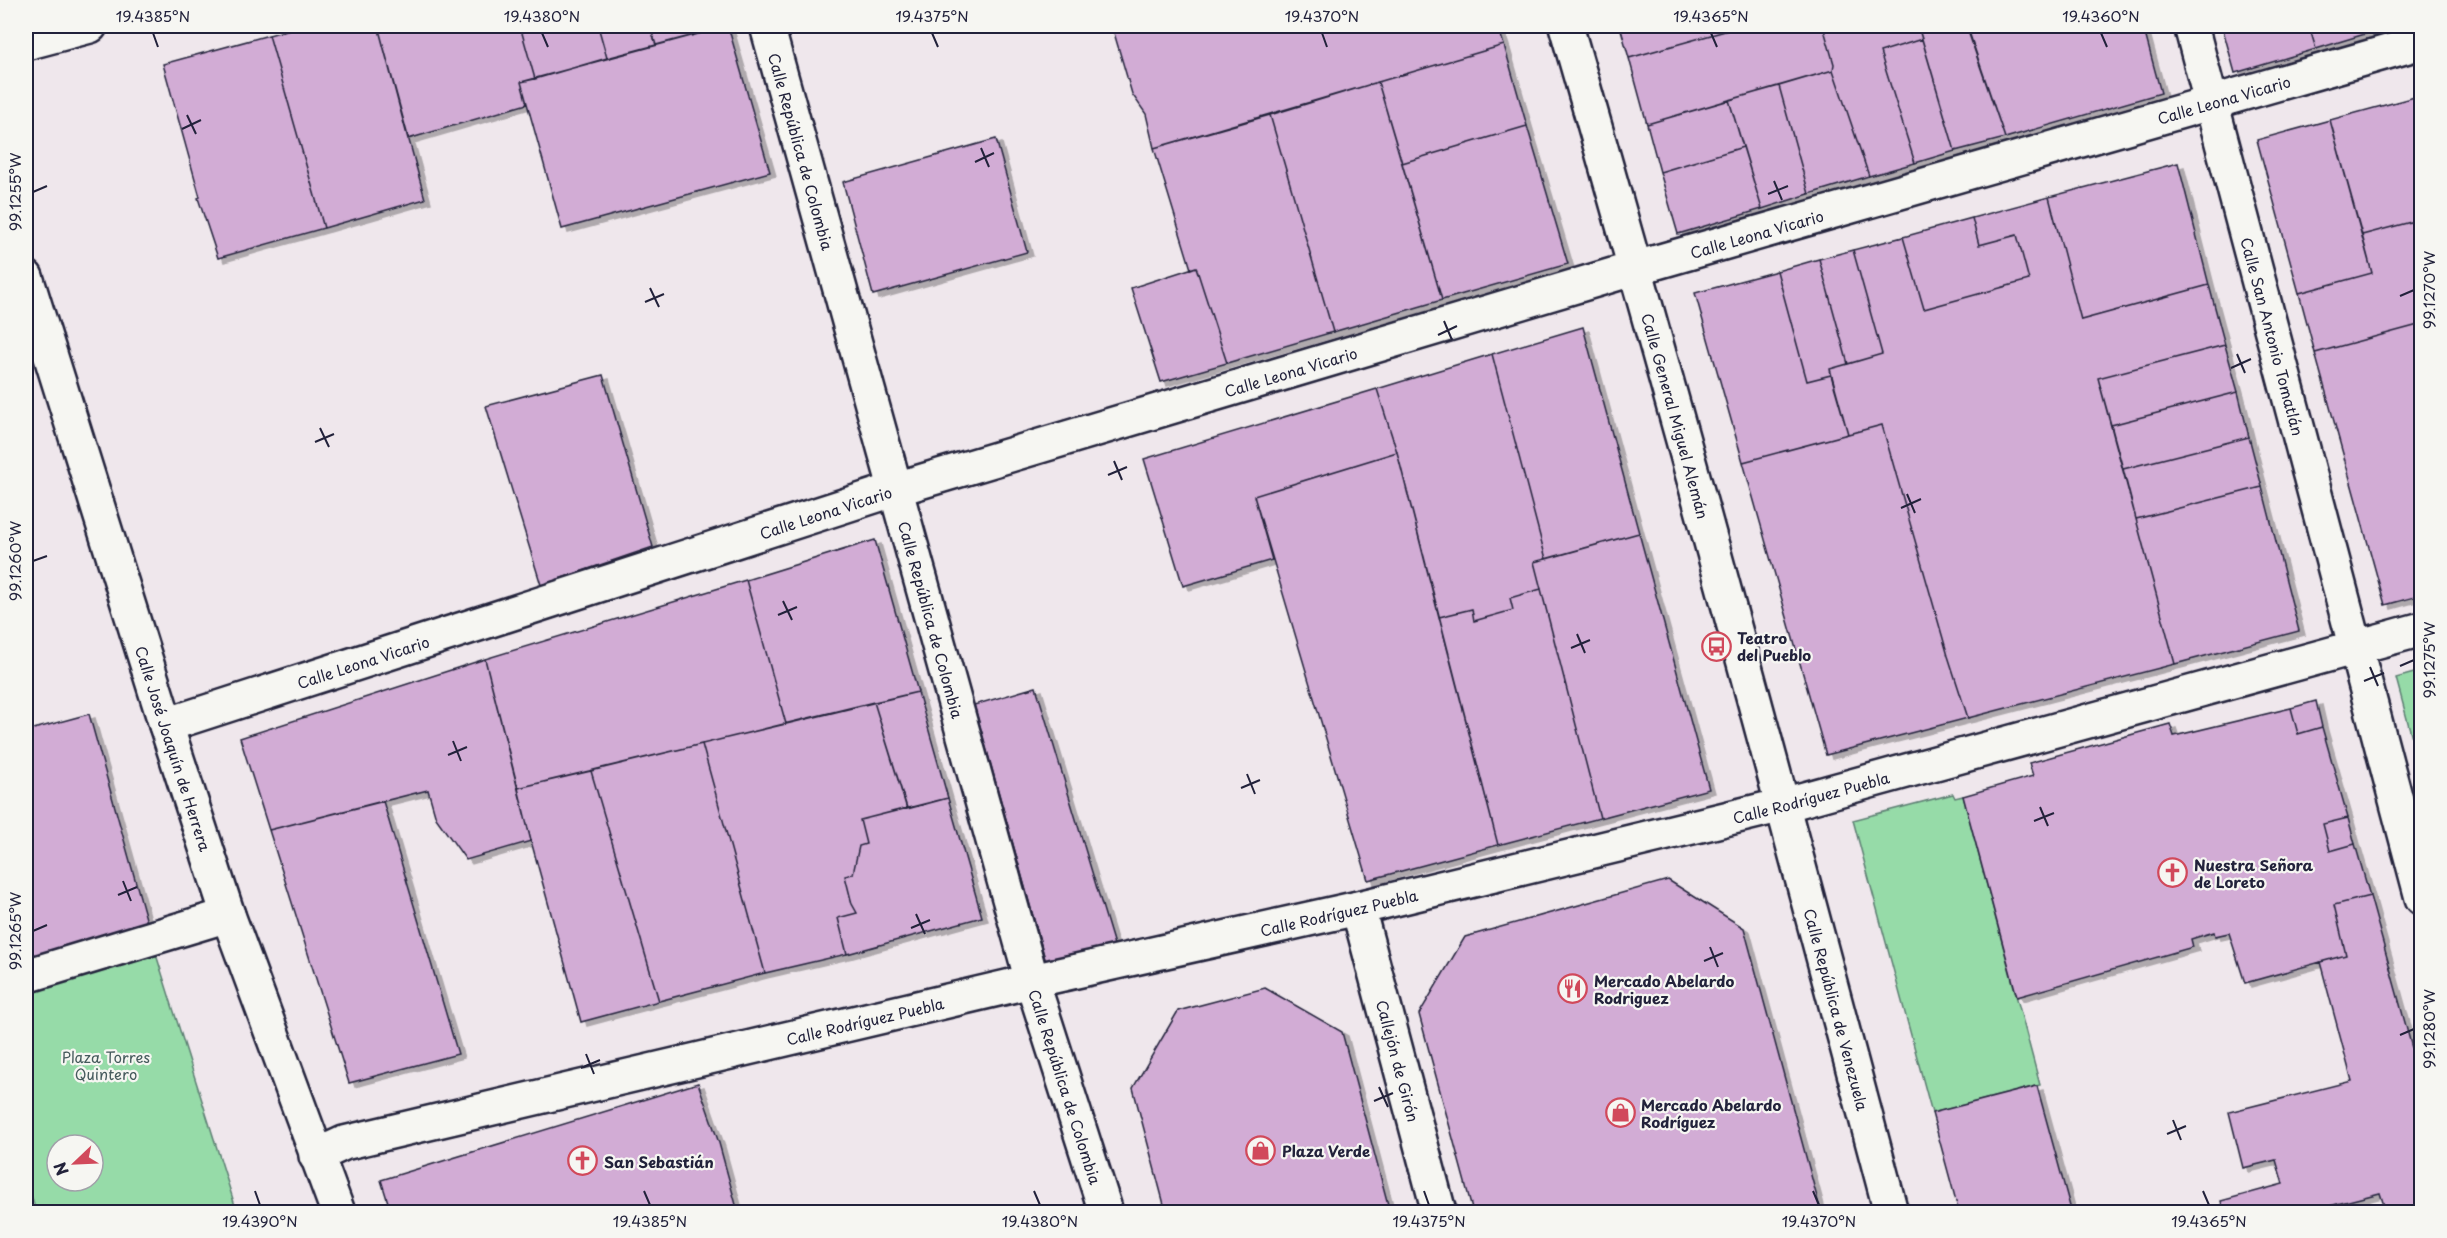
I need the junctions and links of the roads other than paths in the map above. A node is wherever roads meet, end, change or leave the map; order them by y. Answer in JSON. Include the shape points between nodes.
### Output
{"nodes":[{"id":1,"x":90,"y":26,"type":"edge"},
{"id":2,"x":767,"y":26,"type":"edge"},
{"id":3,"x":1566,"y":26,"type":"edge"},
{"id":4,"x":2191,"y":26,"type":"edge"},
{"id":5,"x":2421,"y":42,"type":"edge"},
{"id":6,"x":26,"y":43,"type":"edge"},
{"id":7,"x":2212,"y":102,"type":"junction"},
{"id":8,"x":1636,"y":268,"type":"junction"},
{"id":9,"x":26,"y":277,"type":"edge"},
{"id":10,"x":896,"y":489,"type":"junction"},
{"id":11,"x":2421,"y":629,"type":"edge"},
{"id":12,"x":2354,"y":647,"type":"junction"},
{"id":13,"x":166,"y":725,"type":"junction"},
{"id":14,"x":1783,"y":805,"type":"junction"},
{"id":15,"x":2421,"y":898,"type":"edge"},
{"id":16,"x":1358,"y":908,"type":"junction"},
{"id":17,"x":228,"y":915,"type":"junction"},
{"id":18,"x":26,"y":976,"type":"edge"},
{"id":19,"x":1032,"y":981,"type":"junction"},
{"id":20,"x":316,"y":1155,"type":"junction"},
{"id":21,"x":338,"y":1212,"type":"edge"},
{"id":22,"x":1106,"y":1212,"type":"edge"},
{"id":23,"x":1439,"y":1212,"type":"edge"},
{"id":24,"x":1891,"y":1212,"type":"edge"}],
"edges":[{"from":1,"to":6,"type":"street"},
{"from":2,"to":10,"type":"street","name":"Calle República de Colombia"},
{"from":3,"to":8,"type":"street","name":"Calle General Miguel Alemán"},
{"from":4,"to":7,"type":"street","name":"Calle San Antonio Tomatlán"},
{"from":5,"to":7,"type":"street","name":"Calle Leona Vicario"},
{"from":7,"to":8,"type":"street","name":"Calle Leona Vicario"},
{"from":7,"to":12,"type":"street","name":"Calle San Antonio Tomatlán"},
{"from":8,"to":10,"type":"street","name":"Calle Leona Vicario"},
{"from":8,"to":14,"type":"street","name":"Calle General Miguel Alemán"},
{"from":9,"to":13,"type":"street","name":"Calle José Joaquín de Herrera"},
{"from":10,"to":13,"type":"street","name":"Calle Leona Vicario"},
{"from":10,"to":19,"type":"street","name":"Calle República de Colombia"},
{"from":11,"to":12,"type":"street","name":"Calle Rodríguez Puebla"},
{"from":12,"to":14,"type":"street","name":"Calle Rodríguez Puebla"},
{"from":12,"to":15,"type":"street","name":"Calle San Antonio Tomatlán"},
{"from":13,"to":17,"type":"street","name":"Calle José Joaquín de Herrera"},
{"from":14,"to":16,"type":"street","name":"Calle Rodríguez Puebla"},
{"from":14,"to":24,"type":"street","name":"Calle República de Venezuela"},
{"from":16,"to":19,"type":"street","name":"Calle Rodríguez Puebla"},
{"from":16,"to":23,"type":"street","name":"Callejón de Girón"},
{"from":17,"to":18,"type":"street"},
{"from":17,"to":20,"type":"street","name":"Calle José Joaquín de Herrera"},
{"from":19,"to":20,"type":"street","name":"Calle Rodríguez Puebla","via":[[344,1143]]},
{"from":19,"to":22,"type":"street","name":"Calle República de Colombia"},
{"from":20,"to":21,"type":"street","name":"Calle José Joaquín de Herrera"}]}
